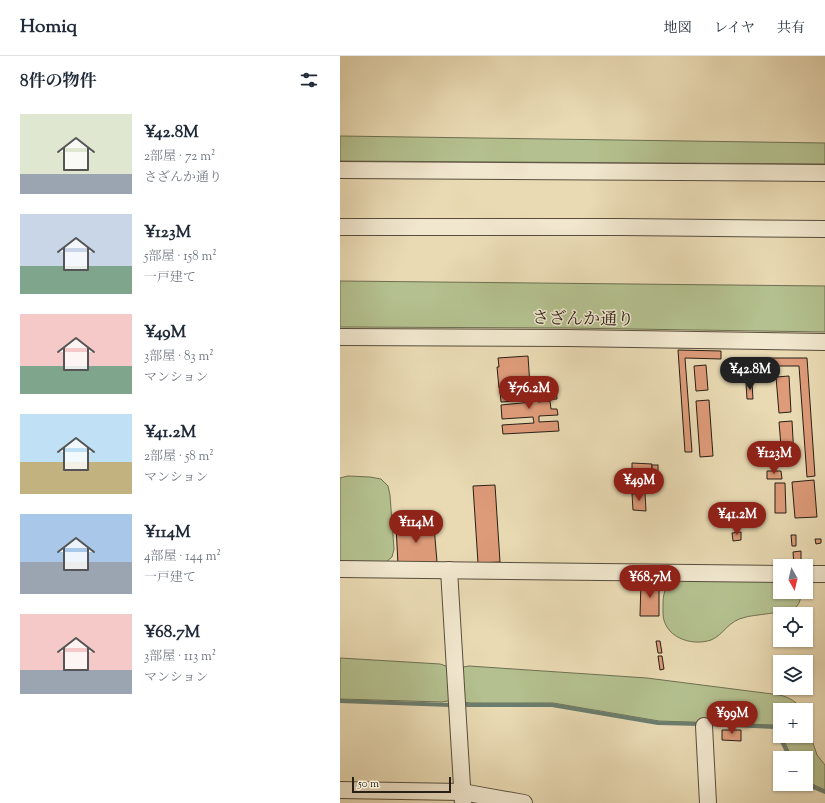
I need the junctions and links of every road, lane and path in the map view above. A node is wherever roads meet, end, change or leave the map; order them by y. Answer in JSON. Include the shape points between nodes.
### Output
{"nodes":[{"id":1,"x":340,"y":170,"type":"edge"},
{"id":2,"x":825,"y":173,"type":"edge"},
{"id":3,"x":340,"y":227,"type":"edge"},
{"id":4,"x":825,"y":229,"type":"edge"},
{"id":5,"x":340,"y":337,"type":"edge"},
{"id":6,"x":825,"y":342,"type":"edge"},
{"id":7,"x":340,"y":569,"type":"edge"},
{"id":8,"x":449,"y":570,"type":"junction"},
{"id":9,"x":773,"y":574,"type":"edge"},
{"id":10,"x":813,"y":574,"type":"edge"},
{"id":11,"x":825,"y":574,"type":"edge"},
{"id":12,"x":704,"y":726,"type":"dead end"},
{"id":13,"x":340,"y":790,"type":"edge"},
{"id":14,"x":462,"y":797,"type":"edge"},
{"id":15,"x":524,"y":803,"type":"edge"},
{"id":16,"x":708,"y":803,"type":"edge"}],
"edges":[{"from":1,"to":2,"type":"street"},
{"from":3,"to":4,"type":"street"},
{"from":5,"to":6,"type":"street","name":"さざんか通り"},
{"from":7,"to":8,"type":"street"},
{"from":8,"to":9,"type":"street"},
{"from":8,"to":14,"type":"street"},
{"from":10,"to":11,"type":"street"},
{"from":12,"to":16,"type":"street"},
{"from":13,"to":14,"type":"street"},
{"from":14,"to":15,"type":"street"}]}
